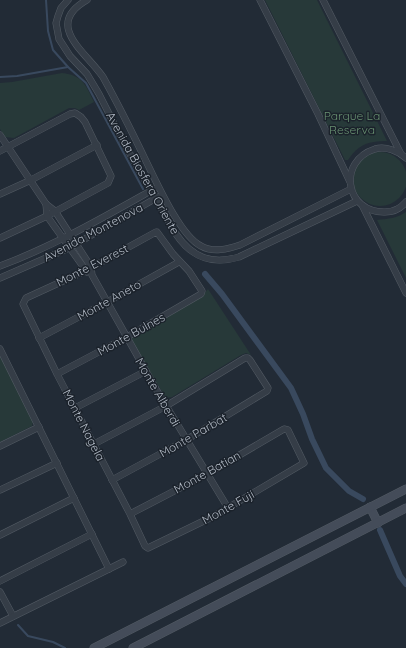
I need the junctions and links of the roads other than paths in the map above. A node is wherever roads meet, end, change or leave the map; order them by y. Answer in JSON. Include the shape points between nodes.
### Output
{"nodes":[{"id":1,"x":68,"y":0,"type":"edge"},
{"id":2,"x":87,"y":0,"type":"edge"},
{"id":3,"x":260,"y":0,"type":"edge"},
{"id":4,"x":323,"y":0,"type":"edge"},
{"id":5,"x":0,"y":135,"type":"edge"},
{"id":6,"x":97,"y":145,"type":"junction"},
{"id":7,"x":9,"y":147,"type":"junction"},
{"id":8,"x":0,"y":151,"type":"edge"},
{"id":9,"x":404,"y":156,"type":"edge"},
{"id":10,"x":30,"y":180,"type":"junction"},
{"id":11,"x":350,"y":182,"type":"junction"},
{"id":12,"x":159,"y":186,"type":"junction"},
{"id":13,"x":351,"y":189,"type":"junction"},
{"id":14,"x":151,"y":191,"type":"junction"},
{"id":15,"x":0,"y":194,"type":"edge"},
{"id":16,"x":163,"y":194,"type":"junction"},
{"id":17,"x":155,"y":199,"type":"junction"},
{"id":18,"x":357,"y":201,"type":"junction"},
{"id":19,"x":406,"y":202,"type":"edge"},
{"id":20,"x":46,"y":204,"type":"junction"},
{"id":21,"x":363,"y":206,"type":"junction"},
{"id":22,"x":55,"y":211,"type":"junction"},
{"id":23,"x":47,"y":216,"type":"junction"},
{"id":24,"x":71,"y":235,"type":"junction"},
{"id":25,"x":0,"y":238,"type":"edge"},
{"id":26,"x":63,"y":239,"type":"junction"},
{"id":27,"x":76,"y":244,"type":"junction"},
{"id":28,"x":69,"y":248,"type":"junction"},
{"id":29,"x":179,"y":262,"type":"junction"},
{"id":30,"x":0,"y":266,"type":"edge"},
{"id":31,"x":91,"y":267,"type":"junction"},
{"id":32,"x":85,"y":270,"type":"junction"},
{"id":33,"x":92,"y":275,"type":"junction"},
{"id":34,"x":0,"y":278,"type":"edge"},
{"id":35,"x":406,"y":293,"type":"edge"},
{"id":36,"x":25,"y":299,"type":"joint"},
{"id":37,"x":107,"y":302,"type":"junction"},
{"id":38,"x":127,"y":337,"type":"junction"},
{"id":39,"x":39,"y":338,"type":"junction"},
{"id":40,"x":0,"y":349,"type":"edge"},
{"id":41,"x":146,"y":371,"type":"junction"},
{"id":42,"x":57,"y":374,"type":"junction"},
{"id":43,"x":166,"y":406,"type":"junction"},
{"id":44,"x":75,"y":408,"type":"junction"},
{"id":45,"x":39,"y":427,"type":"junction"},
{"id":46,"x":186,"y":440,"type":"junction"},
{"id":47,"x":94,"y":444,"type":"junction"},
{"id":48,"x":0,"y":446,"type":"edge"},
{"id":49,"x":57,"y":463,"type":"junction"},
{"id":50,"x":304,"y":463,"type":"joint"},
{"id":51,"x":207,"y":474,"type":"junction"},
{"id":52,"x":112,"y":480,"type":"junction"},
{"id":53,"x":406,"y":489,"type":"edge"},
{"id":54,"x":0,"y":490,"type":"edge"},
{"id":55,"x":74,"y":498,"type":"junction"},
{"id":56,"x":370,"y":507,"type":"junction"},
{"id":57,"x":228,"y":508,"type":"junction"},
{"id":58,"x":406,"y":508,"type":"edge"},
{"id":59,"x":130,"y":514,"type":"junction"},
{"id":60,"x":378,"y":523,"type":"junction"},
{"id":61,"x":92,"y":534,"type":"junction"},
{"id":62,"x":0,"y":535,"type":"edge"},
{"id":63,"x":150,"y":547,"type":"joint"},
{"id":64,"x":123,"y":562,"type":"dead end"},
{"id":65,"x":109,"y":568,"type":"junction"},
{"id":66,"x":0,"y":581,"type":"edge"},
{"id":67,"x":0,"y":592,"type":"edge"},
{"id":68,"x":13,"y":616,"type":"junction"},
{"id":69,"x":0,"y":623,"type":"edge"},
{"id":70,"x":94,"y":648,"type":"edge"},
{"id":71,"x":133,"y":648,"type":"edge"}],
"edges":[{"from":1,"to":14,"type":"street","name":"Avenida Biosfera Oriente","via":[[61,8],[56,23],[59,39],[87,74]]},
{"from":2,"to":12,"type":"street","name":"Avenida Biosfera Oriente","via":[[74,8],[70,15],[69,36],[103,77]]},
{"from":3,"to":11,"type":"street"},
{"from":4,"to":9,"type":"street"},
{"from":5,"to":7,"type":"street"},
{"from":6,"to":7,"type":"street","via":[[83,119],[75,113]]},
{"from":6,"to":10,"type":"street"},
{"from":6,"to":22,"type":"street","via":[[111,174],[108,183]]},
{"from":7,"to":8,"type":"street"},
{"from":7,"to":10,"type":"street"},
{"from":9,"to":11,"type":"street","via":[[386,148],[378,148],[364,154],[353,166]]},
{"from":10,"to":15,"type":"street"},
{"from":10,"to":20,"type":"street"},
{"from":11,"to":13,"type":"street"},
{"from":12,"to":14,"type":"street","name":"Avenida Montenova"},
{"from":12,"to":16,"type":"street","name":"Avenida Biosfera Oriente"},
{"from":13,"to":16,"type":"street","name":"Avenida Biosfera Oriente","via":[[253,239],[223,250],[202,247],[191,239]]},
{"from":13,"to":18,"type":"street"},
{"from":14,"to":17,"type":"street","name":"Avenida Biosfera Oriente"},
{"from":14,"to":24,"type":"street","name":"Avenida Montenova"},
{"from":16,"to":17,"type":"street","name":"Avenida Montenova"},
{"from":17,"to":18,"type":"street","name":"Avenida Biosfera Oriente","via":[[186,247],[199,256],[215,260],[239,257]]},
{"from":17,"to":27,"type":"street","name":"Avenida Montenova"},
{"from":18,"to":21,"type":"street"},
{"from":19,"to":21,"type":"street","via":[[396,210],[388,212],[370,210]]},
{"from":20,"to":22,"type":"street"},
{"from":20,"to":23,"type":"street"},
{"from":21,"to":35,"type":"street"},
{"from":22,"to":23,"type":"street"},
{"from":22,"to":24,"type":"street"},
{"from":23,"to":25,"type":"street"},
{"from":23,"to":26,"type":"street"},
{"from":24,"to":26,"type":"street","name":"Avenida Montenova"},
{"from":24,"to":27,"type":"street"},
{"from":26,"to":28,"type":"street"},
{"from":26,"to":30,"type":"street","name":"Avenida Montenova"},
{"from":27,"to":28,"type":"street","name":"Avenida Montenova"},
{"from":27,"to":31,"type":"street"},
{"from":28,"to":32,"type":"street"},
{"from":28,"to":34,"type":"street","name":"Avenida Montenova"},
{"from":29,"to":31,"type":"street","name":"Monte Everest","via":[[156,232]]},
{"from":29,"to":37,"type":"street","name":"Monte Aneto"},
{"from":29,"to":38,"type":"street","name":"Monte Bulnes","via":[[192,275],[202,291],[200,295]]},
{"from":31,"to":32,"type":"street","name":"Monte Everest"},
{"from":31,"to":33,"type":"street"},
{"from":32,"to":33,"type":"street"},
{"from":32,"to":36,"type":"street","name":"Monte Everest"},
{"from":33,"to":37,"type":"street","name":"Monte Alberdi"},
{"from":36,"to":39,"type":"street","name":"Monte Nagela","via":[[24,306]]},
{"from":37,"to":38,"type":"street","name":"Monte Alberdi"},
{"from":37,"to":39,"type":"street","name":"Monte Aneto"},
{"from":38,"to":41,"type":"street","name":"Monte Alberdi"},
{"from":38,"to":42,"type":"street","name":"Monte Bulnes"},
{"from":39,"to":42,"type":"street","name":"Monte Nagela"},
{"from":40,"to":45,"type":"street"},
{"from":41,"to":43,"type":"street","name":"Monte Alberdi"},
{"from":41,"to":44,"type":"street"},
{"from":42,"to":44,"type":"street","name":"Monte Nagela"},
{"from":43,"to":46,"type":"street","name":"Monte Alberdi"},
{"from":43,"to":46,"type":"street","name":"Monte Parbat","via":[[245,358],[249,359],[268,387],[267,391]]},
{"from":43,"to":47,"type":"street"},
{"from":44,"to":47,"type":"street","name":"Monte Nagela"},
{"from":45,"to":48,"type":"street"},
{"from":45,"to":49,"type":"street"},
{"from":46,"to":51,"type":"street","name":"Monte Alberdi"},
{"from":46,"to":52,"type":"street","name":"Monte Parbat"},
{"from":47,"to":52,"type":"street","name":"Monte Nagela"},
{"from":49,"to":54,"type":"street"},
{"from":49,"to":55,"type":"street"},
{"from":50,"to":51,"type":"street","name":"Monte Batian","via":[[288,430],[284,429]]},
{"from":50,"to":57,"type":"street","name":"Monte Fuji"},
{"from":51,"to":57,"type":"street","name":"Monte Alberdi"},
{"from":51,"to":59,"type":"street","name":"Monte Batian"},
{"from":52,"to":59,"type":"street","name":"Monte Nagela"},
{"from":53,"to":56,"type":"main road"},
{"from":55,"to":61,"type":"street"},
{"from":55,"to":62,"type":"street"},
{"from":56,"to":60,"type":"main road"},
{"from":56,"to":70,"type":"main road"},
{"from":57,"to":63,"type":"street","name":"Monte Fuji"},
{"from":58,"to":60,"type":"main road"},
{"from":59,"to":63,"type":"street","name":"Monte Nagela","via":[[145,546]]},
{"from":60,"to":71,"type":"main road"},
{"from":61,"to":65,"type":"street"},
{"from":61,"to":66,"type":"street"},
{"from":64,"to":65,"type":"street"},
{"from":65,"to":68,"type":"street"},
{"from":67,"to":68,"type":"street"},
{"from":68,"to":69,"type":"street"}]}
